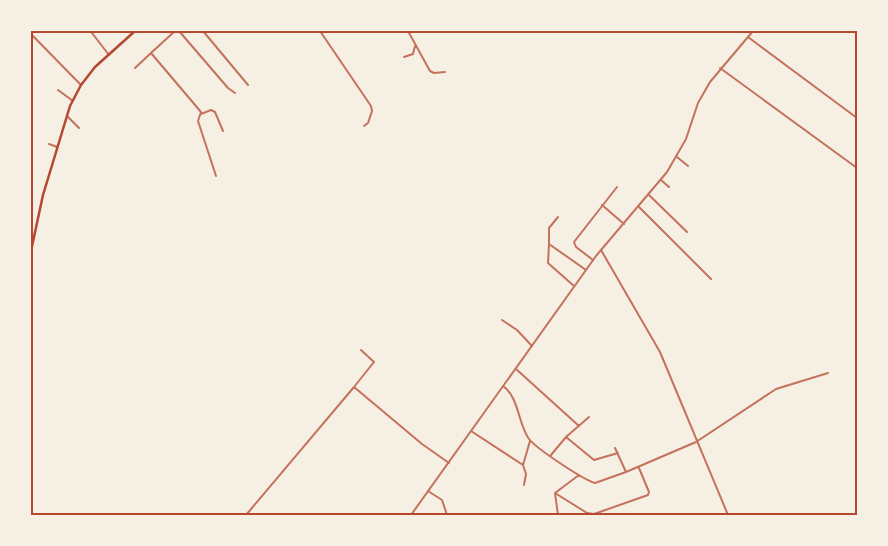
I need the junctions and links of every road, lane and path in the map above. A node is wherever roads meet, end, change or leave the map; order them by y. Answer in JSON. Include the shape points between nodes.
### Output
{"nodes":[{"id":1,"x":126,"y":31,"type":"edge"},
{"id":2,"x":135,"y":31,"type":"edge"},
{"id":3,"x":177,"y":31,"type":"edge"},
{"id":4,"x":202,"y":31,"type":"edge"},
{"id":5,"x":320,"y":31,"type":"edge"},
{"id":6,"x":408,"y":31,"type":"edge"},
{"id":7,"x":753,"y":31,"type":"edge"},
{"id":8,"x":92,"y":33,"type":"dead end"},
{"id":9,"x":31,"y":34,"type":"edge"},
{"id":10,"x":130,"y":36,"type":"junction"},
{"id":11,"x":748,"y":37,"type":"junction"},
{"id":12,"x":415,"y":44,"type":"junction"},
{"id":13,"x":151,"y":53,"type":"junction"},
{"id":14,"x":109,"y":55,"type":"junction"},
{"id":15,"x":404,"y":57,"type":"dead end"},
{"id":16,"x":135,"y":68,"type":"dead end"},
{"id":17,"x":720,"y":68,"type":"junction"},
{"id":18,"x":445,"y":72,"type":"dead end"},
{"id":19,"x":248,"y":85,"type":"dead end"},
{"id":20,"x":80,"y":86,"type":"junction"},
{"id":21,"x":58,"y":90,"type":"dead end"},
{"id":22,"x":235,"y":93,"type":"dead end"},
{"id":23,"x":73,"y":101,"type":"junction"},
{"id":24,"x":202,"y":114,"type":"junction"},
{"id":25,"x":67,"y":116,"type":"junction"},
{"id":26,"x":857,"y":118,"type":"edge"},
{"id":27,"x":364,"y":126,"type":"dead end"},
{"id":28,"x":79,"y":128,"type":"dead end"},
{"id":29,"x":223,"y":131,"type":"dead end"},
{"id":30,"x":49,"y":144,"type":"dead end"},
{"id":31,"x":57,"y":147,"type":"junction"},
{"id":32,"x":677,"y":157,"type":"junction"},
{"id":33,"x":688,"y":166,"type":"dead end"},
{"id":34,"x":857,"y":168,"type":"edge"},
{"id":35,"x":216,"y":176,"type":"dead end"},
{"id":36,"x":661,"y":180,"type":"junction"},
{"id":37,"x":617,"y":186,"type":"dead end"},
{"id":38,"x":669,"y":187,"type":"dead end"},
{"id":39,"x":649,"y":195,"type":"junction"},
{"id":40,"x":602,"y":205,"type":"junction"},
{"id":41,"x":639,"y":207,"type":"junction"},
{"id":42,"x":558,"y":217,"type":"dead end"},
{"id":43,"x":624,"y":224,"type":"junction"},
{"id":44,"x":687,"y":232,"type":"dead end"},
{"id":45,"x":32,"y":243,"type":"edge"},
{"id":46,"x":548,"y":244,"type":"junction"},
{"id":47,"x":601,"y":250,"type":"junction"},
{"id":48,"x":31,"y":251,"type":"edge"},
{"id":49,"x":593,"y":260,"type":"junction"},
{"id":50,"x":586,"y":270,"type":"junction"},
{"id":51,"x":711,"y":279,"type":"dead end"},
{"id":52,"x":574,"y":286,"type":"junction"},
{"id":53,"x":502,"y":320,"type":"dead end"},
{"id":54,"x":532,"y":346,"type":"junction"},
{"id":55,"x":360,"y":350,"type":"dead end"},
{"id":56,"x":516,"y":369,"type":"junction"},
{"id":57,"x":828,"y":373,"type":"dead end"},
{"id":58,"x":503,"y":386,"type":"junction"},
{"id":59,"x":354,"y":387,"type":"junction"},
{"id":60,"x":589,"y":418,"type":"dead end"},
{"id":61,"x":579,"y":426,"type":"junction"},
{"id":62,"x":471,"y":431,"type":"junction"},
{"id":63,"x":566,"y":437,"type":"junction"},
{"id":64,"x":530,"y":440,"type":"junction"},
{"id":65,"x":696,"y":442,"type":"junction"},
{"id":66,"x":616,"y":448,"type":"dead end"},
{"id":67,"x":618,"y":453,"type":"junction"},
{"id":68,"x":551,"y":455,"type":"junction"},
{"id":69,"x":448,"y":463,"type":"junction"},
{"id":70,"x":523,"y":465,"type":"junction"},
{"id":71,"x":639,"y":467,"type":"junction"},
{"id":72,"x":626,"y":472,"type":"junction"},
{"id":73,"x":578,"y":475,"type":"junction"},
{"id":74,"x":524,"y":486,"type":"dead end"},
{"id":75,"x":428,"y":491,"type":"junction"},
{"id":76,"x":555,"y":493,"type":"junction"},
{"id":77,"x":246,"y":515,"type":"edge"},
{"id":78,"x":411,"y":515,"type":"edge"},
{"id":79,"x":447,"y":515,"type":"edge"},
{"id":80,"x":558,"y":515,"type":"edge"},
{"id":81,"x":728,"y":515,"type":"edge"}],
"edges":[{"from":1,"to":10,"type":"street"},
{"from":2,"to":10,"type":"main road"},
{"from":3,"to":13,"type":"street"},
{"from":3,"to":22,"type":"street"},
{"from":4,"to":19,"type":"street"},
{"from":5,"to":27,"type":"street","via":[[371,106],[368,123]]},
{"from":6,"to":12,"type":"street"},
{"from":7,"to":11,"type":"street"},
{"from":8,"to":14,"type":"street"},
{"from":9,"to":20,"type":"street"},
{"from":10,"to":14,"type":"main road"},
{"from":11,"to":17,"type":"street"},
{"from":11,"to":26,"type":"street"},
{"from":12,"to":15,"type":"street","via":[[413,54]]},
{"from":12,"to":18,"type":"street","via":[[430,71]]},
{"from":13,"to":16,"type":"street"},
{"from":13,"to":24,"type":"street"},
{"from":14,"to":20,"type":"main road"},
{"from":17,"to":32,"type":"street","via":[[698,103]]},
{"from":17,"to":34,"type":"street"},
{"from":20,"to":23,"type":"main road"},
{"from":21,"to":23,"type":"street"},
{"from":23,"to":25,"type":"main road"},
{"from":24,"to":29,"type":"street","via":[[211,110],[216,112]]},
{"from":24,"to":35,"type":"street","via":[[198,120]]},
{"from":25,"to":28,"type":"street"},
{"from":25,"to":31,"type":"main road"},
{"from":30,"to":31,"type":"street"},
{"from":31,"to":45,"type":"main road"},
{"from":32,"to":33,"type":"street"},
{"from":32,"to":36,"type":"street"},
{"from":36,"to":38,"type":"street"},
{"from":36,"to":39,"type":"street"},
{"from":37,"to":40,"type":"street"},
{"from":39,"to":41,"type":"street"},
{"from":39,"to":44,"type":"street"},
{"from":40,"to":43,"type":"street"},
{"from":40,"to":49,"type":"street","via":[[574,242]]},
{"from":41,"to":43,"type":"street"},
{"from":41,"to":51,"type":"street"},
{"from":42,"to":46,"type":"street","via":[[549,228]]},
{"from":43,"to":47,"type":"street"},
{"from":45,"to":48,"type":"main road"},
{"from":46,"to":50,"type":"street"},
{"from":46,"to":52,"type":"street","via":[[549,265]]},
{"from":47,"to":49,"type":"street"},
{"from":47,"to":65,"type":"street","via":[[660,352]]},
{"from":49,"to":50,"type":"street"},
{"from":50,"to":52,"type":"street"},
{"from":52,"to":54,"type":"street"},
{"from":53,"to":54,"type":"street"},
{"from":54,"to":56,"type":"street"},
{"from":55,"to":59,"type":"street","via":[[374,362]]},
{"from":56,"to":58,"type":"street"},
{"from":56,"to":61,"type":"street"},
{"from":57,"to":65,"type":"street","via":[[769,393]]},
{"from":58,"to":62,"type":"street"},
{"from":58,"to":64,"type":"street","via":[[511,395]]},
{"from":59,"to":69,"type":"street"},
{"from":59,"to":77,"type":"street"},
{"from":60,"to":61,"type":"street"},
{"from":61,"to":63,"type":"street"},
{"from":62,"to":69,"type":"street"},
{"from":62,"to":70,"type":"street"},
{"from":63,"to":67,"type":"street","via":[[594,460]]},
{"from":63,"to":68,"type":"street"},
{"from":64,"to":68,"type":"street"},
{"from":64,"to":70,"type":"street"},
{"from":65,"to":71,"type":"street"},
{"from":65,"to":81,"type":"street"},
{"from":66,"to":67,"type":"street"},
{"from":67,"to":72,"type":"street"},
{"from":68,"to":73,"type":"street"},
{"from":69,"to":75,"type":"street"},
{"from":70,"to":74,"type":"street","via":[[526,474]]},
{"from":71,"to":72,"type":"street"},
{"from":71,"to":76,"type":"street","via":[[648,495],[599,513],[587,513]]},
{"from":72,"to":73,"type":"street","via":[[594,483]]},
{"from":73,"to":76,"type":"street"},
{"from":75,"to":78,"type":"street"},
{"from":75,"to":79,"type":"street","via":[[442,500]]},
{"from":76,"to":80,"type":"street"}]}
